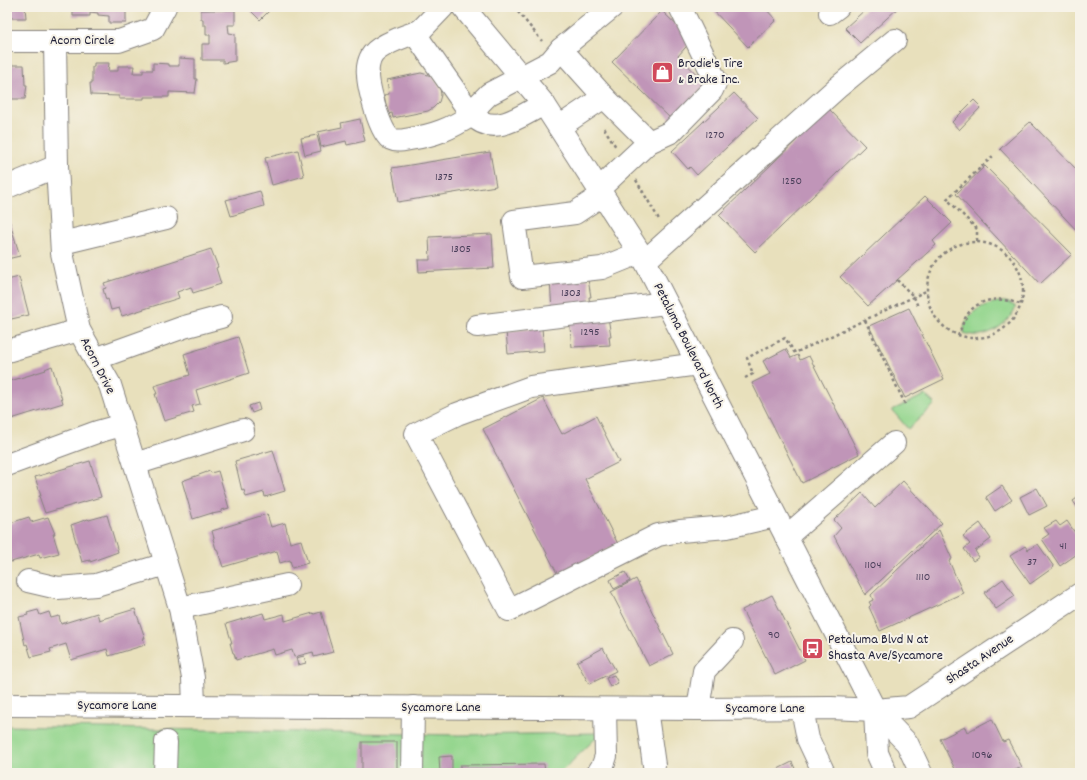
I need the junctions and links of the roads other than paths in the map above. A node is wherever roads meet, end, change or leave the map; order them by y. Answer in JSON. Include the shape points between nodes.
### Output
{"nodes":[{"id":1,"x":165,"y":7,"type":"edge"},
{"id":2,"x":444,"y":7,"type":"edge"},
{"id":3,"x":463,"y":7,"type":"edge"},
{"id":4,"x":612,"y":7,"type":"edge"},
{"id":5,"x":680,"y":7,"type":"edge"},
{"id":6,"x":420,"y":31,"type":"junction"},
{"id":7,"x":895,"y":40,"type":"dead end"},
{"id":8,"x":7,"y":41,"type":"edge"},
{"id":9,"x":55,"y":42,"type":"junction"},
{"id":10,"x":561,"y":49,"type":"junction"},
{"id":11,"x":521,"y":76,"type":"junction"},
{"id":12,"x":604,"y":97,"type":"junction"},
{"id":13,"x":544,"y":104,"type":"junction"},
{"id":14,"x":472,"y":115,"type":"junction"},
{"id":15,"x":558,"y":127,"type":"junction"},
{"id":16,"x":649,"y":142,"type":"junction"},
{"id":17,"x":57,"y":166,"type":"junction"},
{"id":18,"x":7,"y":187,"type":"edge"},
{"id":19,"x":600,"y":192,"type":"junction"},
{"id":20,"x":166,"y":218,"type":"dead end"},
{"id":21,"x":62,"y":243,"type":"junction"},
{"id":22,"x":642,"y":257,"type":"junction"},
{"id":23,"x":666,"y":303,"type":"junction"},
{"id":24,"x":221,"y":317,"type":"dead end"},
{"id":25,"x":477,"y":326,"type":"dead end"},
{"id":26,"x":79,"y":330,"type":"junction"},
{"id":27,"x":7,"y":351,"type":"edge"},
{"id":28,"x":95,"y":359,"type":"junction"},
{"id":29,"x":698,"y":364,"type":"junction"},
{"id":30,"x":122,"y":425,"type":"junction"},
{"id":31,"x":242,"y":430,"type":"dead end"},
{"id":32,"x":894,"y":443,"type":"dead end"},
{"id":33,"x":135,"y":464,"type":"junction"},
{"id":34,"x":7,"y":465,"type":"edge"},
{"id":35,"x":775,"y":516,"type":"junction"},
{"id":36,"x":786,"y":537,"type":"junction"},
{"id":37,"x":166,"y":564,"type":"junction"},
{"id":38,"x":28,"y":581,"type":"dead end"},
{"id":39,"x":287,"y":584,"type":"dead end"},
{"id":40,"x":1080,"y":594,"type":"edge"},
{"id":41,"x":180,"y":608,"type":"junction"},
{"id":42,"x":732,"y":640,"type":"dead end"},
{"id":43,"x":7,"y":705,"type":"edge"},
{"id":44,"x":194,"y":706,"type":"junction"},
{"id":45,"x":413,"y":708,"type":"junction"},
{"id":46,"x":605,"y":709,"type":"junction"},
{"id":47,"x":646,"y":709,"type":"junction"},
{"id":48,"x":698,"y":709,"type":"junction"},
{"id":49,"x":802,"y":709,"type":"junction"},
{"id":50,"x":875,"y":710,"type":"junction"},
{"id":51,"x":166,"y":742,"type":"dead end"},
{"id":52,"x":654,"y":766,"type":"dead end"},
{"id":53,"x":165,"y":773,"type":"edge"},
{"id":54,"x":412,"y":773,"type":"edge"},
{"id":55,"x":598,"y":773,"type":"edge"},
{"id":56,"x":824,"y":773,"type":"edge"},
{"id":57,"x":886,"y":773,"type":"edge"},
{"id":58,"x":921,"y":773,"type":"edge"}],
"edges":[{"from":1,"to":9,"type":"street","name":"Acorn Circle","via":[[153,29],[118,42]]},
{"from":2,"to":6,"type":"street"},
{"from":3,"to":11,"type":"street","name":"Petaluma Boulevard North"},
{"from":4,"to":10,"type":"street"},
{"from":5,"to":16,"type":"street","via":[[716,81],[712,90],[671,132]]},
{"from":6,"to":14,"type":"street","via":[[422,46]]},
{"from":6,"to":14,"type":"street","via":[[379,49],[369,63],[371,90],[384,133],[399,141],[427,136],[443,131]]},
{"from":7,"to":22,"type":"street"},
{"from":8,"to":9,"type":"street","name":"Acorn Circle"},
{"from":9,"to":17,"type":"street","name":"Acorn Drive"},
{"from":10,"to":11,"type":"street","via":[[550,62]]},
{"from":10,"to":12,"type":"street"},
{"from":11,"to":13,"type":"street","name":"Petaluma Boulevard North"},
{"from":11,"to":14,"type":"street","via":[[489,94]]},
{"from":12,"to":15,"type":"street"},
{"from":12,"to":16,"type":"street"},
{"from":13,"to":14,"type":"street","via":[[500,125],[483,124]]},
{"from":13,"to":15,"type":"street","name":"Petaluma Boulevard North"},
{"from":15,"to":19,"type":"street","name":"Petaluma Boulevard North"},
{"from":16,"to":19,"type":"street"},
{"from":17,"to":18,"type":"street"},
{"from":17,"to":21,"type":"street","name":"Acorn Drive"},
{"from":19,"to":22,"type":"street","name":"Petaluma Boulevard North"},
{"from":19,"to":22,"type":"street","via":[[575,213],[514,221],[522,276],[602,268]]},
{"from":20,"to":21,"type":"street"},
{"from":21,"to":26,"type":"street","name":"Acorn Drive"},
{"from":22,"to":23,"type":"street","name":"Petaluma Boulevard North"},
{"from":23,"to":25,"type":"street"},
{"from":23,"to":29,"type":"street","name":"Petaluma Boulevard North"},
{"from":24,"to":28,"type":"street","via":[[184,327]]},
{"from":26,"to":27,"type":"street"},
{"from":26,"to":28,"type":"street","name":"Acorn Drive"},
{"from":28,"to":30,"type":"street","name":"Acorn Drive","via":[[110,385]]},
{"from":29,"to":35,"type":"street","name":"Petaluma Boulevard North"},
{"from":29,"to":35,"type":"street","via":[[531,387],[457,414],[416,434],[508,610],[658,535],[727,527]]},
{"from":30,"to":33,"type":"street","name":"Acorn Drive"},
{"from":30,"to":34,"type":"street"},
{"from":31,"to":33,"type":"street"},
{"from":32,"to":36,"type":"street"},
{"from":33,"to":37,"type":"street","name":"Acorn Drive"},
{"from":35,"to":36,"type":"street","name":"Petaluma Boulevard North"},
{"from":36,"to":50,"type":"street","name":"Petaluma Boulevard North"},
{"from":37,"to":38,"type":"street","via":[[96,585],[58,588]]},
{"from":37,"to":41,"type":"street","name":"Acorn Drive"},
{"from":39,"to":41,"type":"street"},
{"from":40,"to":50,"type":"street","name":"Shasta Avenue","via":[[909,707]]},
{"from":41,"to":44,"type":"street","name":"Acorn Drive"},
{"from":42,"to":48,"type":"street","via":[[704,671]]},
{"from":43,"to":44,"type":"street","name":"Sycamore Lane"},
{"from":44,"to":45,"type":"street","name":"Sycamore Lane"},
{"from":45,"to":46,"type":"street","name":"Sycamore Lane"},
{"from":45,"to":54,"type":"street"},
{"from":46,"to":47,"type":"street","name":"Sycamore Lane"},
{"from":46,"to":55,"type":"street","via":[[606,756]]},
{"from":47,"to":48,"type":"street","name":"Sycamore Lane"},
{"from":47,"to":52,"type":"street"},
{"from":48,"to":49,"type":"street","name":"Sycamore Lane"},
{"from":49,"to":50,"type":"street","name":"Sycamore Lane"},
{"from":49,"to":56,"type":"street","via":[[808,739]]},
{"from":50,"to":57,"type":"street","name":"Petaluma Boulevard North","via":[[877,753]]},
{"from":50,"to":58,"type":"street","name":"Petaluma Boulevard North","via":[[907,743]]},
{"from":51,"to":53,"type":"street"}]}
